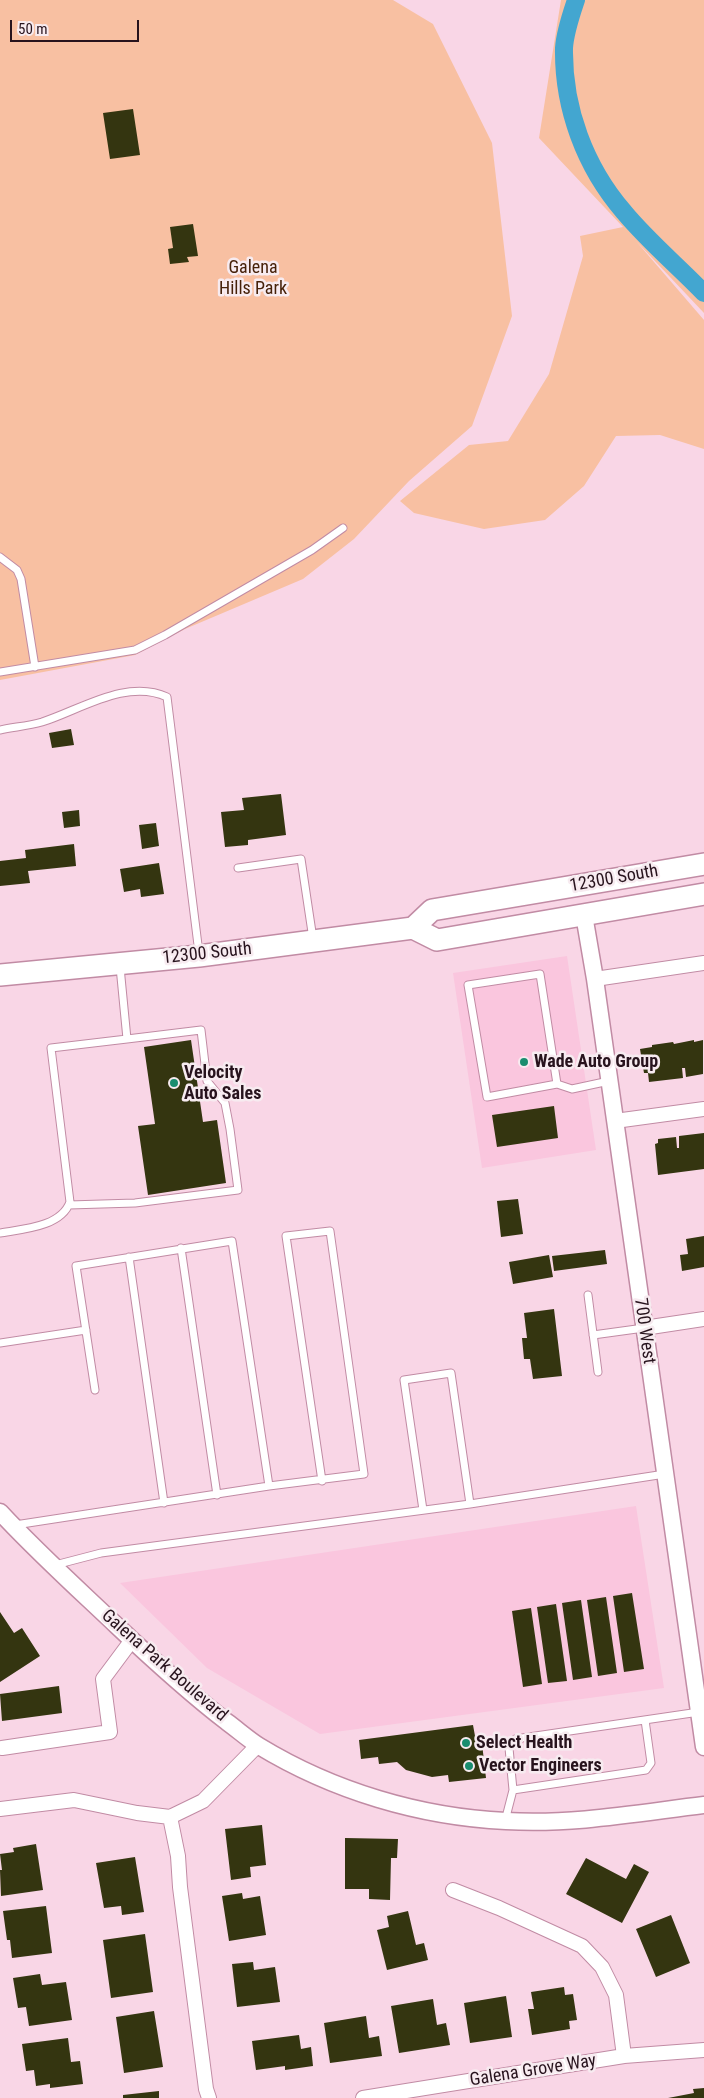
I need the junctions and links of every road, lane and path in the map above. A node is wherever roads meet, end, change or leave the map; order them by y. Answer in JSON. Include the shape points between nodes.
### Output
{"nodes":[{"id":1,"x":343,"y":528,"type":"dead end"},
{"id":2,"x":0,"y":557,"type":"edge"},
{"id":3,"x":35,"y":666,"type":"junction"},
{"id":4,"x":0,"y":672,"type":"edge"},
{"id":5,"x":0,"y":730,"type":"edge"},
{"id":6,"x":704,"y":864,"type":"edge"},
{"id":7,"x":238,"y":868,"type":"dead end"},
{"id":8,"x":704,"y":894,"type":"edge"},
{"id":9,"x":584,"y":915,"type":"junction"},
{"id":10,"x":413,"y":928,"type":"junction"},
{"id":11,"x":313,"y":942,"type":"junction"},
{"id":12,"x":199,"y":956,"type":"junction"},
{"id":13,"x":120,"y":963,"type":"junction"},
{"id":14,"x":704,"y":963,"type":"edge"},
{"id":15,"x":0,"y":975,"type":"edge"},
{"id":16,"x":594,"y":979,"type":"junction"},
{"id":17,"x":127,"y":1038,"type":"junction"},
{"id":18,"x":609,"y":1081,"type":"junction"},
{"id":19,"x":557,"y":1084,"type":"junction"},
{"id":20,"x":704,"y":1109,"type":"edge"},
{"id":21,"x":614,"y":1122,"type":"junction"},
{"id":22,"x":68,"y":1205,"type":"junction"},
{"id":23,"x":0,"y":1232,"type":"edge"},
{"id":24,"x":181,"y":1248,"type":"junction"},
{"id":25,"x":129,"y":1257,"type":"junction"},
{"id":26,"x":588,"y":1295,"type":"dead end"},
{"id":27,"x":704,"y":1319,"type":"edge"},
{"id":28,"x":644,"y":1328,"type":"junction"},
{"id":29,"x":86,"y":1330,"type":"junction"},
{"id":30,"x":593,"y":1335,"type":"junction"},
{"id":31,"x":0,"y":1343,"type":"edge"},
{"id":32,"x":598,"y":1372,"type":"dead end"},
{"id":33,"x":95,"y":1390,"type":"dead end"},
{"id":34,"x":665,"y":1474,"type":"junction"},
{"id":35,"x":322,"y":1481,"type":"junction"},
{"id":36,"x":269,"y":1486,"type":"junction"},
{"id":37,"x":217,"y":1495,"type":"junction"},
{"id":38,"x":164,"y":1503,"type":"junction"},
{"id":39,"x":470,"y":1504,"type":"junction"},
{"id":40,"x":423,"y":1510,"type":"junction"},
{"id":41,"x":0,"y":1512,"type":"edge"},
{"id":42,"x":13,"y":1526,"type":"junction"},
{"id":43,"x":53,"y":1566,"type":"junction"},
{"id":44,"x":132,"y":1640,"type":"junction"},
{"id":45,"x":700,"y":1712,"type":"junction"},
{"id":46,"x":645,"y":1720,"type":"junction"},
{"id":47,"x":258,"y":1745,"type":"junction"},
{"id":48,"x":704,"y":1747,"type":"edge"},
{"id":49,"x":2,"y":1748,"type":"dead end"},
{"id":50,"x":513,"y":1790,"type":"junction"},
{"id":51,"x":704,"y":1805,"type":"edge"},
{"id":52,"x":0,"y":1809,"type":"edge"},
{"id":53,"x":170,"y":1817,"type":"junction"},
{"id":54,"x":505,"y":1821,"type":"junction"},
{"id":55,"x":452,"y":1890,"type":"dead end"},
{"id":56,"x":704,"y":2050,"type":"edge"},
{"id":57,"x":624,"y":2056,"type":"junction"},
{"id":58,"x":209,"y":2098,"type":"edge"},
{"id":59,"x":363,"y":2098,"type":"edge"}],
"edges":[{"from":1,"to":3,"type":"lane","via":[[312,550],[135,650]]},
{"from":2,"to":3,"type":"lane","via":[[17,570],[21,579]]},
{"from":3,"to":4,"type":"lane"},
{"from":5,"to":12,"type":"lane","via":[[41,722],[113,694],[156,692],[167,697]]},
{"from":6,"to":10,"type":"main road","name":"12300 South","via":[[432,910]]},
{"from":7,"to":11,"type":"lane","via":[[301,859]]},
{"from":8,"to":9,"type":"main road","name":"12300 South"},
{"from":9,"to":10,"type":"main road","name":"12300 South","via":[[437,940]]},
{"from":9,"to":16,"type":"street","name":"700 West"},
{"from":10,"to":11,"type":"main road","name":"12300 South"},
{"from":11,"to":12,"type":"main road","name":"12300 South"},
{"from":12,"to":13,"type":"main road","name":"12300 South"},
{"from":13,"to":15,"type":"main road","name":"12300 South"},
{"from":13,"to":17,"type":"lane"},
{"from":14,"to":16,"type":"street"},
{"from":16,"to":18,"type":"street","name":"700 West"},
{"from":17,"to":22,"type":"lane","via":[[51,1048]]},
{"from":17,"to":22,"type":"lane","via":[[200,1030],[207,1081],[225,1103],[238,1190],[135,1203]]},
{"from":18,"to":19,"type":"lane","via":[[572,1089]]},
{"from":18,"to":21,"type":"street","name":"700 West"},
{"from":19,"to":19,"type":"lane","via":[[540,974],[468,985],[487,1097]]},
{"from":20,"to":21,"type":"street"},
{"from":21,"to":28,"type":"street","name":"700 West"},
{"from":22,"to":23,"type":"lane","via":[[61,1215],[41,1224]]},
{"from":24,"to":25,"type":"lane"},
{"from":24,"to":36,"type":"lane","via":[[232,1240]]},
{"from":24,"to":37,"type":"lane"},
{"from":25,"to":29,"type":"lane","via":[[76,1266]]},
{"from":25,"to":38,"type":"lane"},
{"from":26,"to":30,"type":"lane"},
{"from":27,"to":28,"type":"street"},
{"from":28,"to":30,"type":"lane"},
{"from":28,"to":34,"type":"street","name":"700 West"},
{"from":29,"to":31,"type":"lane"},
{"from":29,"to":33,"type":"lane"},
{"from":30,"to":32,"type":"lane"},
{"from":34,"to":39,"type":"lane"},
{"from":34,"to":45,"type":"street","name":"700 West"},
{"from":35,"to":35,"type":"lane","via":[[364,1474],[330,1231],[286,1236]]},
{"from":35,"to":36,"type":"lane"},
{"from":36,"to":37,"type":"lane"},
{"from":37,"to":38,"type":"lane"},
{"from":38,"to":42,"type":"lane"},
{"from":39,"to":40,"type":"lane"},
{"from":39,"to":40,"type":"lane","via":[[451,1372],[404,1380]]},
{"from":40,"to":43,"type":"lane","via":[[101,1553]]},
{"from":41,"to":42,"type":"street","name":"Galena Park Boulevard"},
{"from":42,"to":43,"type":"street","name":"Galena Park Boulevard"},
{"from":43,"to":44,"type":"street","name":"Galena Park Boulevard"},
{"from":44,"to":47,"type":"street","name":"Galena Park Boulevard","via":[[190,1693]]},
{"from":44,"to":49,"type":"street","via":[[103,1679],[110,1732]]},
{"from":45,"to":46,"type":"lane"},
{"from":45,"to":48,"type":"street","name":"700 West"},
{"from":46,"to":50,"type":"lane","via":[[515,1738],[509,1748]]},
{"from":46,"to":50,"type":"lane","via":[[651,1763],[646,1770]]},
{"from":47,"to":53,"type":"street","via":[[203,1801]]},
{"from":47,"to":54,"type":"street","name":"Galena Park Boulevard","via":[[305,1771],[401,1806]]},
{"from":50,"to":54,"type":"lane"},
{"from":51,"to":54,"type":"street","name":"Galena Park Boulevard","via":[[609,1818]]},
{"from":52,"to":53,"type":"street","via":[[74,1800],[137,1814]]},
{"from":53,"to":58,"type":"street","via":[[178,1856]]},
{"from":55,"to":57,"type":"street","via":[[582,1946],[602,1967],[616,1995]]},
{"from":56,"to":57,"type":"street","name":"Galena Grove Way"},
{"from":57,"to":59,"type":"street","name":"Galena Grove Way"}]}
